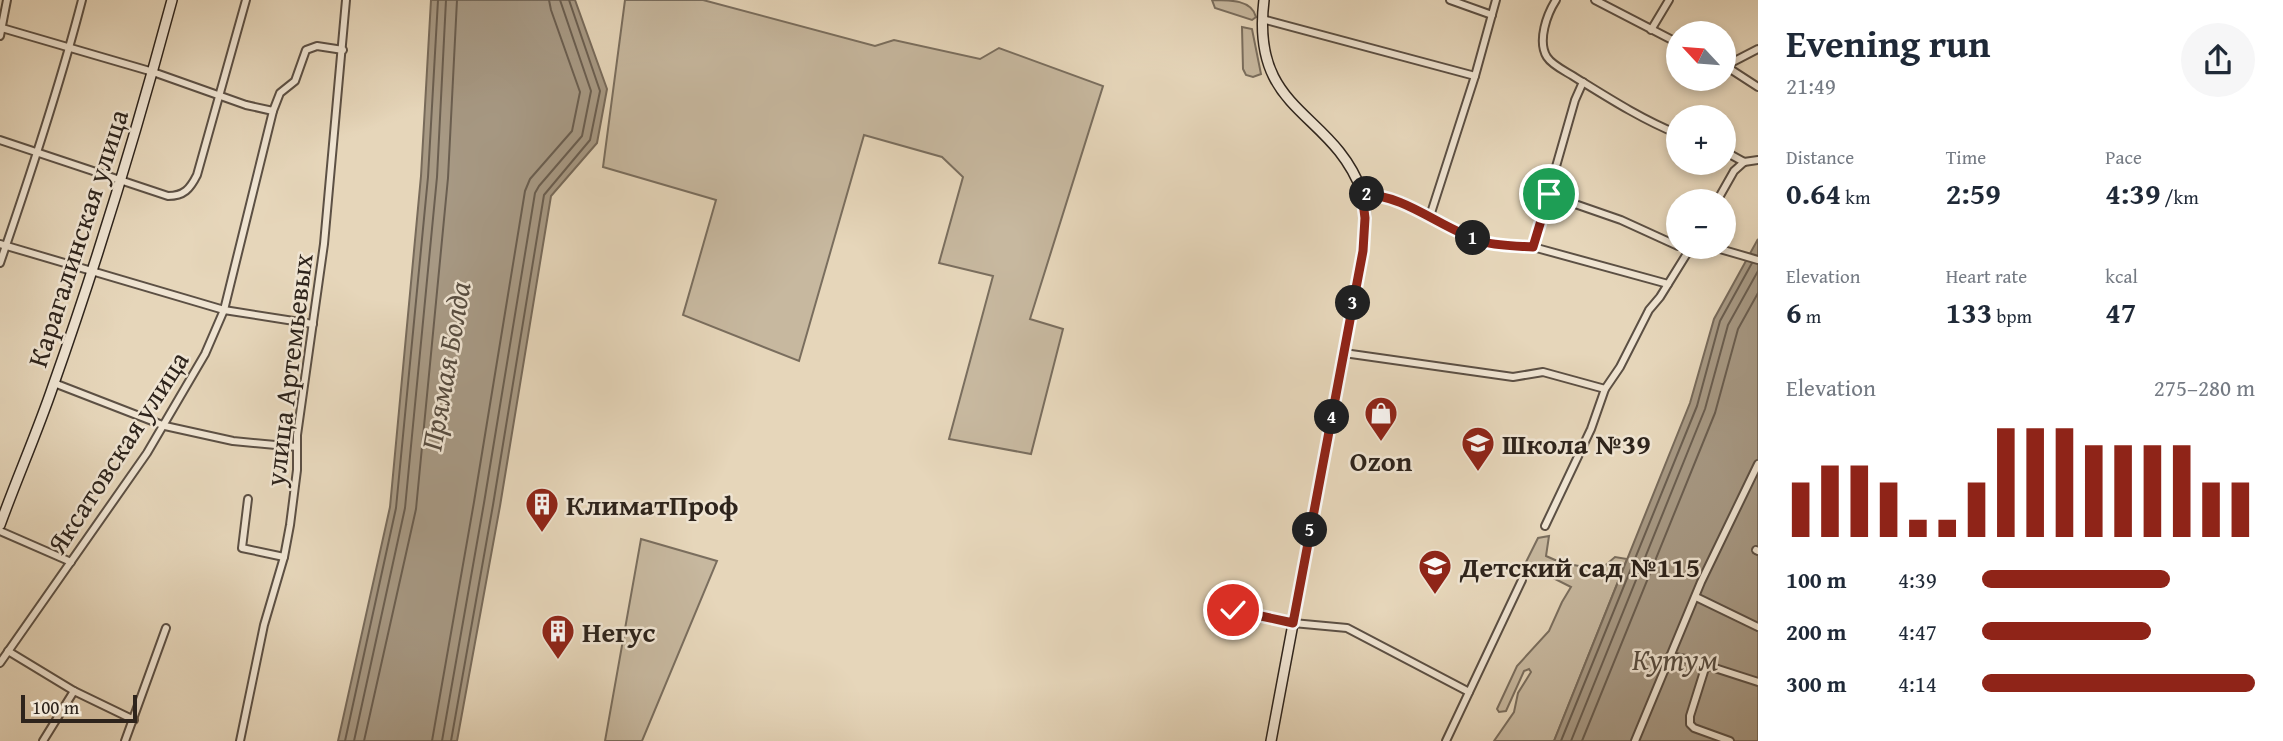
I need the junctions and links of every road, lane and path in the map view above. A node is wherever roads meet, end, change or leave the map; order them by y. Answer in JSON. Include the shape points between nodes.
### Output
{"nodes":[{"id":1,"x":8,"y":0,"type":"edge"},
{"id":2,"x":82,"y":0,"type":"edge"},
{"id":3,"x":172,"y":0,"type":"edge"},
{"id":4,"x":246,"y":0,"type":"edge"},
{"id":5,"x":346,"y":0,"type":"edge"},
{"id":6,"x":1265,"y":0,"type":"edge"},
{"id":7,"x":1450,"y":0,"type":"edge"},
{"id":8,"x":1496,"y":0,"type":"edge"},
{"id":9,"x":1556,"y":0,"type":"edge"},
{"id":10,"x":1595,"y":0,"type":"edge"},
{"id":11,"x":1669,"y":0,"type":"edge"},
{"id":12,"x":1492,"y":15,"type":"junction"},
{"id":13,"x":1262,"y":19,"type":"junction"},
{"id":14,"x":2,"y":28,"type":"junction"},
{"id":15,"x":1651,"y":30,"type":"junction"},
{"id":16,"x":0,"y":36,"type":"edge"},
{"id":17,"x":1666,"y":37,"type":"edge"},
{"id":18,"x":70,"y":47,"type":"junction"},
{"id":19,"x":1758,"y":49,"type":"edge"},
{"id":20,"x":343,"y":50,"type":"junction"},
{"id":21,"x":1736,"y":60,"type":"edge"},
{"id":22,"x":153,"y":72,"type":"junction"},
{"id":23,"x":1736,"y":73,"type":"edge"},
{"id":24,"x":1475,"y":75,"type":"junction"},
{"id":25,"x":1583,"y":82,"type":"junction"},
{"id":26,"x":1758,"y":87,"type":"edge"},
{"id":27,"x":220,"y":96,"type":"junction"},
{"id":28,"x":273,"y":111,"type":"junction"},
{"id":29,"x":1666,"y":129,"type":"edge"},
{"id":30,"x":0,"y":140,"type":"edge"},
{"id":31,"x":39,"y":152,"type":"junction"},
{"id":32,"x":1736,"y":158,"type":"edge"},
{"id":33,"x":1758,"y":160,"type":"edge"},
{"id":34,"x":1744,"y":162,"type":"junction"},
{"id":35,"x":120,"y":180,"type":"junction"},
{"id":36,"x":1724,"y":189,"type":"edge"},
{"id":37,"x":1362,"y":194,"type":"junction"},
{"id":38,"x":1549,"y":194,"type":"junction"},
{"id":39,"x":1430,"y":216,"type":"junction"},
{"id":40,"x":1666,"y":240,"type":"edge"},
{"id":41,"x":3,"y":245,"type":"edge"},
{"id":42,"x":1533,"y":247,"type":"junction"},
{"id":43,"x":1736,"y":253,"type":"edge"},
{"id":44,"x":1684,"y":259,"type":"edge"},
{"id":45,"x":1758,"y":260,"type":"edge"},
{"id":46,"x":0,"y":263,"type":"edge"},
{"id":47,"x":92,"y":272,"type":"junction"},
{"id":48,"x":1668,"y":284,"type":"junction"},
{"id":49,"x":224,"y":310,"type":"junction"},
{"id":50,"x":313,"y":324,"type":"junction"},
{"id":51,"x":1344,"y":353,"type":"junction"},
{"id":52,"x":54,"y":383,"type":"junction"},
{"id":53,"x":1605,"y":389,"type":"junction"},
{"id":54,"x":165,"y":426,"type":"junction"},
{"id":55,"x":297,"y":447,"type":"junction"},
{"id":56,"x":1758,"y":464,"type":"edge"},
{"id":57,"x":248,"y":499,"type":"dead end"},
{"id":58,"x":0,"y":525,"type":"edge"},
{"id":59,"x":1545,"y":526,"type":"dead end"},
{"id":60,"x":0,"y":531,"type":"edge"},
{"id":61,"x":284,"y":557,"type":"junction"},
{"id":62,"x":71,"y":562,"type":"junction"},
{"id":63,"x":1522,"y":580,"type":"dead end"},
{"id":64,"x":1696,"y":597,"type":"junction"},
{"id":65,"x":1233,"y":610,"type":"dead end"},
{"id":66,"x":1293,"y":623,"type":"junction"},
{"id":67,"x":1758,"y":626,"type":"edge"},
{"id":68,"x":166,"y":628,"type":"dead end"},
{"id":69,"x":8,"y":651,"type":"junction"},
{"id":70,"x":1670,"y":656,"type":"junction"},
{"id":71,"x":0,"y":663,"type":"edge"},
{"id":72,"x":1706,"y":665,"type":"junction"},
{"id":73,"x":1758,"y":682,"type":"edge"},
{"id":74,"x":74,"y":691,"type":"junction"},
{"id":75,"x":1469,"y":692,"type":"junction"},
{"id":76,"x":134,"y":720,"type":"junction"},
{"id":77,"x":43,"y":741,"type":"edge"},
{"id":78,"x":125,"y":741,"type":"edge"},
{"id":79,"x":240,"y":741,"type":"edge"},
{"id":80,"x":1271,"y":741,"type":"edge"},
{"id":81,"x":1446,"y":741,"type":"edge"},
{"id":82,"x":1635,"y":741,"type":"edge"},
{"id":83,"x":1730,"y":741,"type":"edge"}],
"edges":[{"from":1,"to":14,"type":"street"},
{"from":2,"to":18,"type":"street"},
{"from":3,"to":22,"type":"main road","name":"Карагалинская улица"},
{"from":4,"to":27,"type":"street"},
{"from":5,"to":20,"type":"street","name":"улица Артемьевых"},
{"from":6,"to":13,"type":"main road"},
{"from":7,"to":12,"type":"street"},
{"from":8,"to":12,"type":"street"},
{"from":9,"to":25,"type":"street","via":[[1546,22],[1543,46],[1550,61]]},
{"from":10,"to":15,"type":"street"},
{"from":11,"to":15,"type":"street"},
{"from":12,"to":24,"type":"street"},
{"from":13,"to":24,"type":"street"},
{"from":13,"to":37,"type":"main road","via":[[1272,76],[1287,99],[1334,145]]},
{"from":14,"to":16,"type":"street"},
{"from":14,"to":18,"type":"street"},
{"from":15,"to":17,"type":"street"},
{"from":18,"to":22,"type":"street"},
{"from":18,"to":31,"type":"street"},
{"from":19,"to":21,"type":"street"},
{"from":20,"to":28,"type":"street","name":"Яксатовская улица","via":[[317,46],[306,50],[295,81],[279,93]]},
{"from":20,"to":50,"type":"street","name":"улица Артемьевых"},
{"from":22,"to":27,"type":"street"},
{"from":22,"to":35,"type":"main road","name":"Карагалинская улица"},
{"from":23,"to":26,"type":"street"},
{"from":24,"to":39,"type":"street"},
{"from":25,"to":29,"type":"street"},
{"from":25,"to":38,"type":"street"},
{"from":27,"to":28,"type":"street"},
{"from":27,"to":35,"type":"street","via":[[197,175],[185,193],[168,196]]},
{"from":28,"to":49,"type":"street","name":"Яксатовская улица"},
{"from":30,"to":31,"type":"street"},
{"from":31,"to":35,"type":"street"},
{"from":31,"to":41,"type":"street"},
{"from":32,"to":34,"type":"street"},
{"from":33,"to":34,"type":"street"},
{"from":34,"to":36,"type":"street"},
{"from":35,"to":47,"type":"main road","name":"Карагалинская улица"},
{"from":37,"to":39,"type":"street","via":[[1385,196]]},
{"from":37,"to":51,"type":"main road","via":[[1363,251]]},
{"from":38,"to":40,"type":"street"},
{"from":38,"to":42,"type":"street"},
{"from":39,"to":42,"type":"street","via":[[1483,242]]},
{"from":41,"to":46,"type":"street"},
{"from":41,"to":47,"type":"street"},
{"from":42,"to":48,"type":"street"},
{"from":43,"to":45,"type":"street"},
{"from":44,"to":48,"type":"street"},
{"from":47,"to":49,"type":"street"},
{"from":47,"to":52,"type":"main road","name":"Карагалинская улица"},
{"from":48,"to":53,"type":"street"},
{"from":49,"to":50,"type":"street"},
{"from":49,"to":54,"type":"street","name":"Яксатовская улица"},
{"from":50,"to":55,"type":"street","name":"улица Артемьевых"},
{"from":51,"to":53,"type":"street","via":[[1513,377],[1543,372]]},
{"from":51,"to":66,"type":"main road"},
{"from":52,"to":54,"type":"street"},
{"from":52,"to":58,"type":"main road","name":"Карагалинская улица"},
{"from":53,"to":59,"type":"street"},
{"from":54,"to":55,"type":"street","via":[[233,441]]},
{"from":54,"to":62,"type":"street","name":"Яксатовская улица"},
{"from":55,"to":61,"type":"street","name":"улица Артемьевых","via":[[298,470]]},
{"from":56,"to":64,"type":"street"},
{"from":57,"to":61,"type":"street","via":[[242,548]]},
{"from":60,"to":62,"type":"street"},
{"from":61,"to":79,"type":"street","name":"улица Артемьевых","via":[[264,625]]},
{"from":62,"to":69,"type":"street","name":"Яксатовская улица"},
{"from":63,"to":75,"type":"street"},
{"from":64,"to":67,"type":"street"},
{"from":64,"to":70,"type":"street"},
{"from":65,"to":66,"type":"street"},
{"from":66,"to":75,"type":"street","via":[[1347,628]]},
{"from":66,"to":80,"type":"main road"},
{"from":68,"to":76,"type":"street"},
{"from":69,"to":71,"type":"street","name":"Яксатовская улица"},
{"from":69,"to":74,"type":"street"},
{"from":70,"to":72,"type":"street"},
{"from":70,"to":82,"type":"street"},
{"from":72,"to":73,"type":"street"},
{"from":72,"to":83,"type":"street","via":[[1690,724]]},
{"from":74,"to":76,"type":"street"},
{"from":74,"to":77,"type":"street"},
{"from":75,"to":81,"type":"street"},
{"from":76,"to":78,"type":"street"}]}
